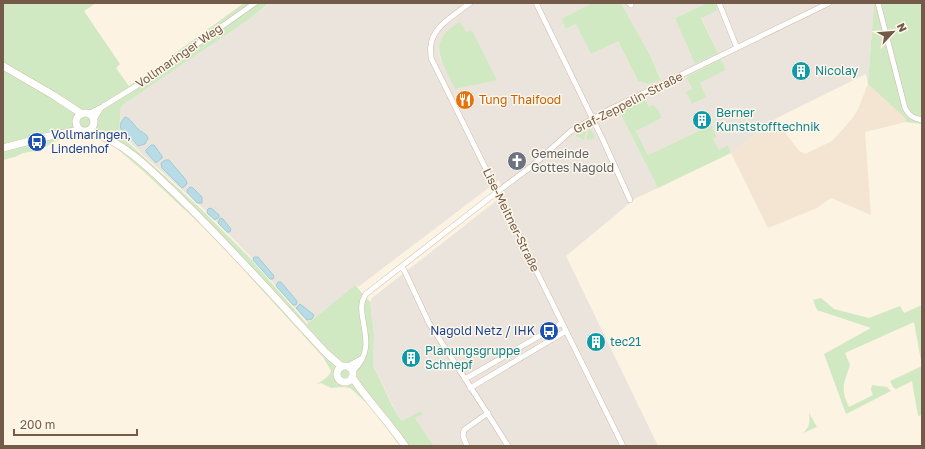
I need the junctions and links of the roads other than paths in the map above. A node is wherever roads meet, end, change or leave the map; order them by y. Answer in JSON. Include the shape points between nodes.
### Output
{"nodes":[{"id":1,"x":255,"y":3,"type":"edge"},
{"id":2,"x":470,"y":3,"type":"edge"},
{"id":3,"x":536,"y":3,"type":"edge"},
{"id":4,"x":719,"y":3,"type":"edge"},
{"id":5,"x":829,"y":3,"type":"edge"},
{"id":6,"x":878,"y":3,"type":"edge"},
{"id":7,"x":737,"y":48,"type":"junction"},
{"id":8,"x":3,"y":66,"type":"edge"},
{"id":9,"x":102,"y":107,"type":"junction"},
{"id":10,"x":592,"y":118,"type":"junction"},
{"id":11,"x":922,"y":120,"type":"edge"},
{"id":12,"x":85,"y":122,"type":"junction"},
{"id":13,"x":3,"y":148,"type":"edge"},
{"id":14,"x":497,"y":192,"type":"junction"},
{"id":15,"x":630,"y":200,"type":"dead end"},
{"id":16,"x":401,"y":267,"type":"junction"},
{"id":17,"x":562,"y":323,"type":"junction"},
{"id":18,"x":566,"y":331,"type":"junction"},
{"id":19,"x":346,"y":372,"type":"junction"},
{"id":20,"x":465,"y":379,"type":"junction"},
{"id":21,"x":470,"y":388,"type":"junction"},
{"id":22,"x":488,"y":413,"type":"junction"},
{"id":23,"x":405,"y":446,"type":"edge"},
{"id":24,"x":467,"y":446,"type":"edge"},
{"id":25,"x":508,"y":446,"type":"edge"},
{"id":26,"x":623,"y":446,"type":"edge"}],
"edges":[{"from":1,"to":9,"type":"street","name":"Vollmaringer Weg","via":[[146,80]]},
{"from":2,"to":14,"type":"street","name":"Lise-Meitner-Straße","via":[[435,33],[431,45],[431,58]]},
{"from":3,"to":10,"type":"street"},
{"from":4,"to":7,"type":"street"},
{"from":5,"to":7,"type":"street","name":"Graf-Zeppelin-Straße"},
{"from":6,"to":11,"type":"street","via":[[905,108],[911,116]]},
{"from":7,"to":10,"type":"street","name":"Graf-Zeppelin-Straße"},
{"from":8,"to":12,"type":"street","via":[[53,95]]},
{"from":9,"to":12,"type":"street","name":"Vollmaringer Weg"},
{"from":9,"to":12,"type":"street","name":"Vollmaringer Weg"},
{"from":10,"to":14,"type":"street","name":"Graf-Zeppelin-Straße","via":[[571,131],[532,166]]},
{"from":10,"to":15,"type":"street"},
{"from":12,"to":13,"type":"street","via":[[63,134]]},
{"from":12,"to":19,"type":"street","via":[[129,151],[201,218]]},
{"from":14,"to":16,"type":"street","name":"Graf-Zeppelin-Straße"},
{"from":14,"to":17,"type":"street","name":"Lise-Meitner-Straße"},
{"from":16,"to":19,"type":"street","name":"Graf-Zeppelin-Straße","via":[[363,297],[365,353],[358,366]]},
{"from":16,"to":20,"type":"street","via":[[429,323]]},
{"from":17,"to":18,"type":"street","name":"Lise-Meitner-Straße"},
{"from":17,"to":20,"type":"street"},
{"from":18,"to":21,"type":"street"},
{"from":18,"to":26,"type":"street","name":"Lise-Meitner-Straße"},
{"from":19,"to":23,"type":"street"},
{"from":20,"to":21,"type":"street"},
{"from":21,"to":22,"type":"street"},
{"from":22,"to":24,"type":"street","via":[[464,430],[463,436]]},
{"from":22,"to":25,"type":"street"}]}
